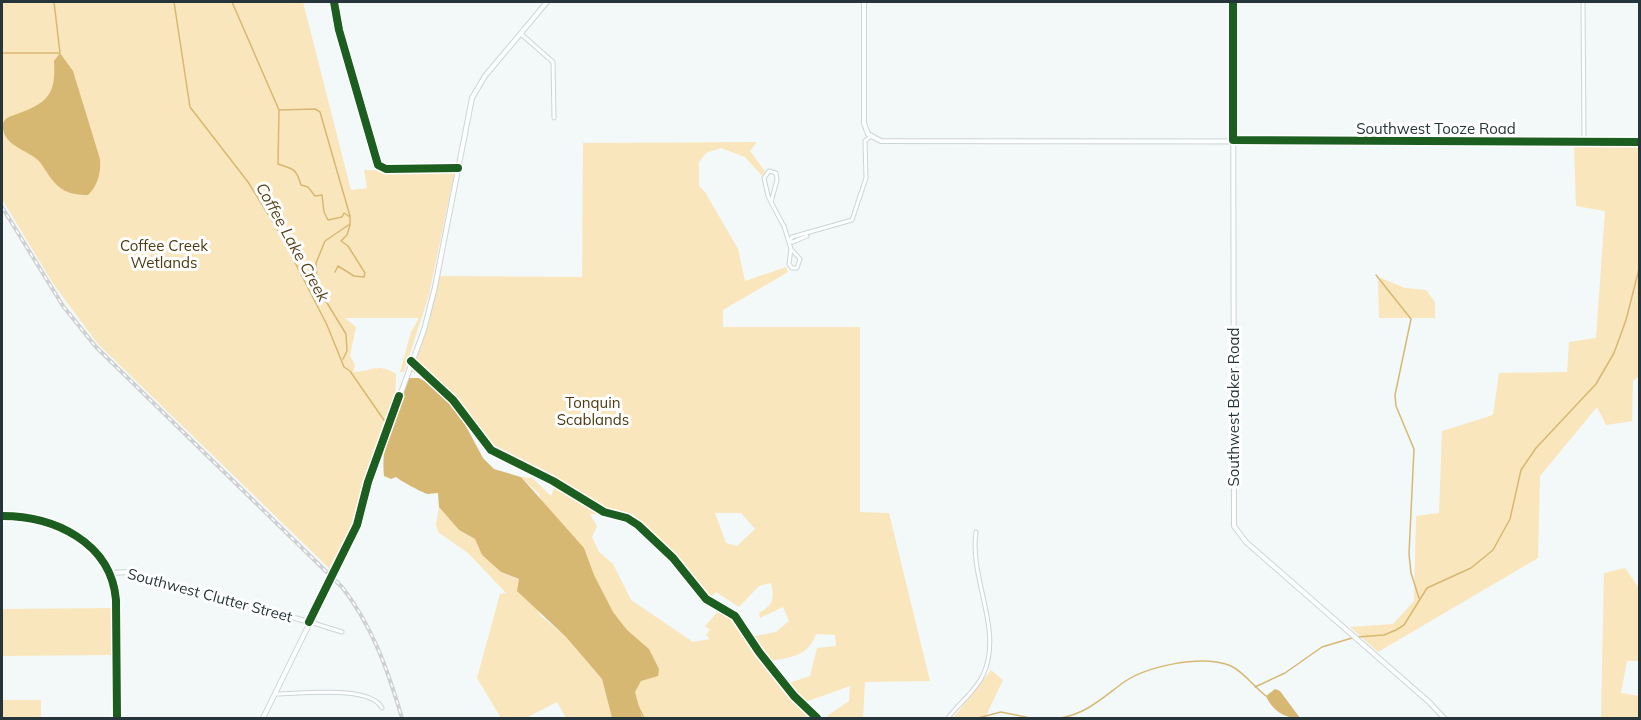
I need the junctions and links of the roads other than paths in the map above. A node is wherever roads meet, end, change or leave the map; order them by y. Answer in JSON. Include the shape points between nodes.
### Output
{"nodes":[{"id":1,"x":334,"y":2,"type":"edge"},
{"id":2,"x":547,"y":2,"type":"edge"},
{"id":3,"x":864,"y":2,"type":"edge"},
{"id":4,"x":1233,"y":2,"type":"edge"},
{"id":5,"x":1583,"y":2,"type":"edge"},
{"id":6,"x":521,"y":34,"type":"junction"},
{"id":7,"x":554,"y":118,"type":"dead end"},
{"id":8,"x":871,"y":136,"type":"junction"},
{"id":9,"x":1233,"y":140,"type":"junction"},
{"id":10,"x":1584,"y":142,"type":"junction"},
{"id":11,"x":1640,"y":142,"type":"edge"},
{"id":12,"x":458,"y":168,"type":"junction"},
{"id":13,"x":771,"y":202,"type":"junction"},
{"id":14,"x":789,"y":241,"type":"junction"},
{"id":15,"x":791,"y":249,"type":"junction"},
{"id":16,"x":411,"y":361,"type":"junction"},
{"id":17,"x":2,"y":516,"type":"edge"},
{"id":18,"x":976,"y":532,"type":"dead end"},
{"id":19,"x":110,"y":573,"type":"junction"},
{"id":20,"x":309,"y":622,"type":"junction"},
{"id":21,"x":342,"y":632,"type":"dead end"},
{"id":22,"x":274,"y":694,"type":"junction"},
{"id":23,"x":382,"y":708,"type":"dead end"},
{"id":24,"x":117,"y":718,"type":"edge"},
{"id":25,"x":263,"y":718,"type":"edge"},
{"id":26,"x":817,"y":718,"type":"edge"},
{"id":27,"x":948,"y":718,"type":"edge"},
{"id":28,"x":1444,"y":718,"type":"edge"}],
"edges":[{"from":1,"to":12,"type":"street","via":[[378,165],[386,169]]},
{"from":2,"to":6,"type":"main road"},
{"from":3,"to":8,"type":"main road","via":[[864,123]]},
{"from":4,"to":9,"type":"main road","name":"Southwest Baker Road"},
{"from":5,"to":10,"type":"street"},
{"from":6,"to":7,"type":"street","via":[[553,62]]},
{"from":6,"to":12,"type":"main road","via":[[474,94]]},
{"from":8,"to":9,"type":"main road","name":"Southwest Tooze Road","via":[[887,141]]},
{"from":8,"to":14,"type":"street","via":[[865,141],[867,178],[856,215],[848,224],[792,237]]},
{"from":9,"to":10,"type":"main road","name":"Southwest Tooze Road"},
{"from":9,"to":28,"type":"main road","name":"Southwest Baker Road","via":[[1235,529]]},
{"from":10,"to":11,"type":"main road","name":"Southwest Tooze Road"},
{"from":12,"to":16,"type":"main road","via":[[431,304]]},
{"from":13,"to":13,"type":"street","via":[[764,180],[769,171],[776,173],[777,178]]},
{"from":13,"to":14,"type":"street"},
{"from":14,"to":15,"type":"street"},
{"from":15,"to":15,"type":"street","via":[[789,264],[797,268],[800,259]]},
{"from":16,"to":20,"type":"main road","via":[[368,482],[357,525]]},
{"from":16,"to":26,"type":"street","via":[[453,400],[491,450],[604,512],[638,525],[673,558],[704,598],[735,616],[794,696]]},
{"from":17,"to":19,"type":"main road","via":[[36,518],[58,525],[93,550]]},
{"from":18,"to":27,"type":"street","via":[[975,567],[989,627],[988,653],[982,677]]},
{"from":19,"to":20,"type":"main road","name":"Southwest Clutter Street","via":[[130,572]]},
{"from":19,"to":24,"type":"street","via":[[116,600]]},
{"from":20,"to":21,"type":"street"},
{"from":20,"to":22,"type":"main road"},
{"from":22,"to":23,"type":"street","via":[[362,693],[378,700]]},
{"from":22,"to":25,"type":"main road"}]}
